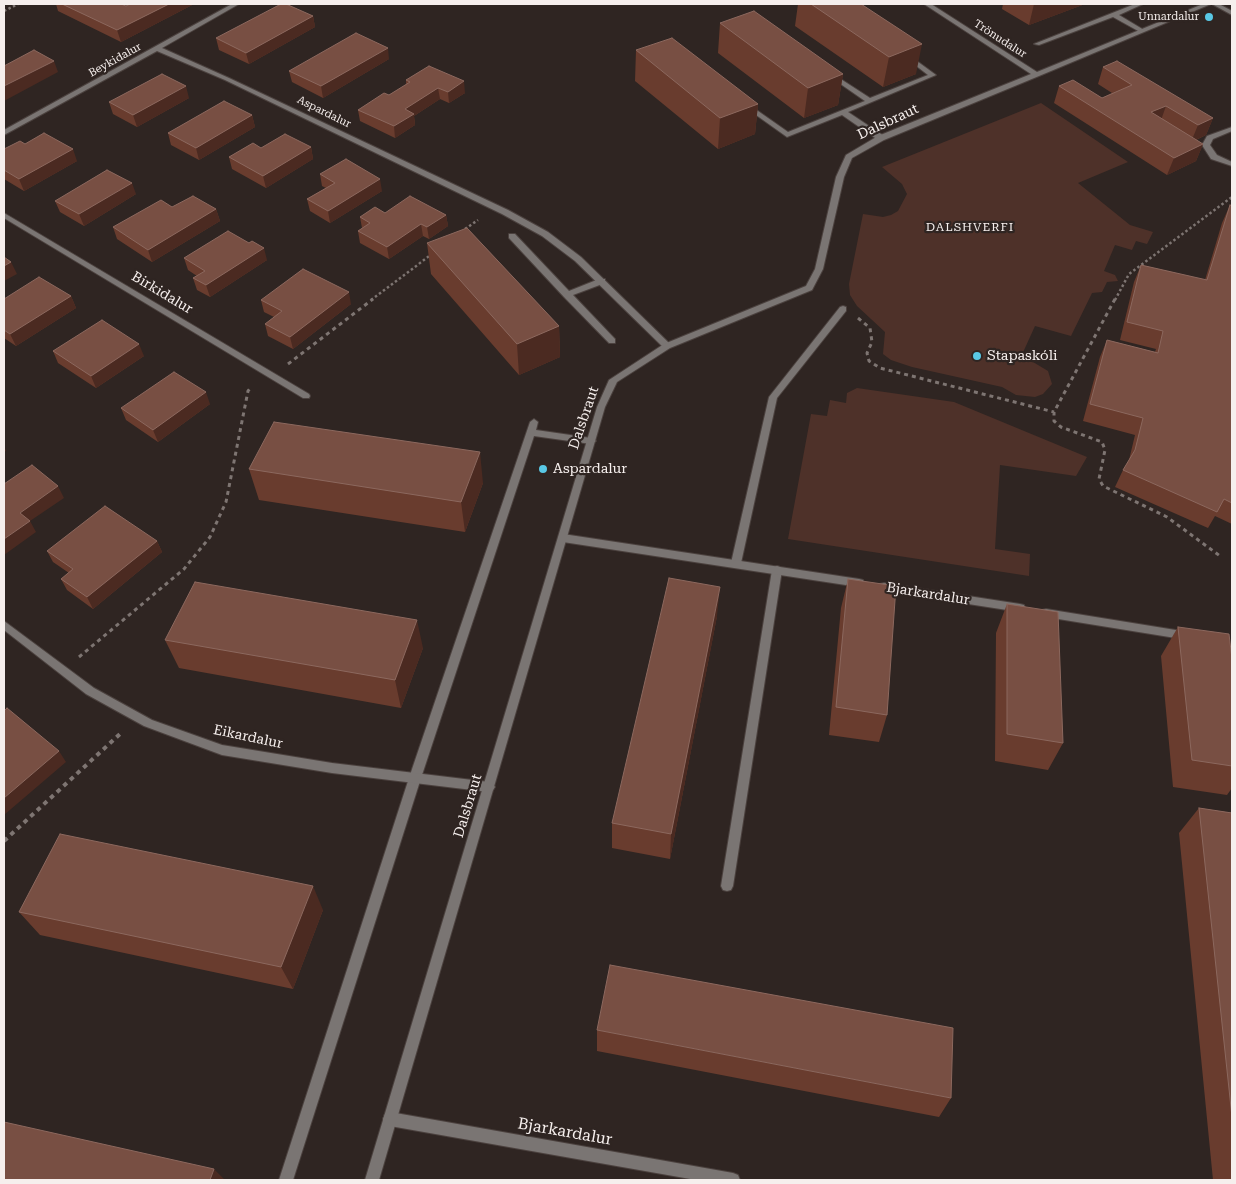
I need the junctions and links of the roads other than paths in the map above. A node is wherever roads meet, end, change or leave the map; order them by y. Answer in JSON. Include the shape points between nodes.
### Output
{"nodes":[{"id":1,"x":236,"y":4,"type":"edge"},
{"id":2,"x":927,"y":4,"type":"edge"},
{"id":3,"x":1140,"y":4,"type":"edge"},
{"id":4,"x":1208,"y":4,"type":"edge"},
{"id":5,"x":1215,"y":4,"type":"edge"},
{"id":6,"x":1232,"y":13,"type":"edge"},
{"id":7,"x":1113,"y":14,"type":"junction"},
{"id":8,"x":1142,"y":31,"type":"junction"},
{"id":9,"x":1037,"y":44,"type":"dead end"},
{"id":10,"x":157,"y":48,"type":"junction"},
{"id":11,"x":902,"y":54,"type":"edge"},
{"id":12,"x":822,"y":68,"type":"edge"},
{"id":13,"x":1037,"y":75,"type":"junction"},
{"id":14,"x":740,"y":100,"type":"edge"},
{"id":15,"x":870,"y":101,"type":"junction"},
{"id":16,"x":843,"y":112,"type":"junction"},
{"id":17,"x":1232,"y":129,"type":"edge"},
{"id":18,"x":4,"y":134,"type":"edge"},
{"id":19,"x":881,"y":138,"type":"junction"},
{"id":20,"x":1232,"y":164,"type":"edge"},
{"id":21,"x":4,"y":215,"type":"edge"},
{"id":22,"x":512,"y":236,"type":"dead end"},
{"id":23,"x":602,"y":281,"type":"junction"},
{"id":24,"x":567,"y":294,"type":"junction"},
{"id":25,"x":843,"y":309,"type":"road end"},
{"id":26,"x":612,"y":341,"type":"dead end"},
{"id":27,"x":667,"y":346,"type":"junction"},
{"id":28,"x":306,"y":396,"type":"dead end"},
{"id":29,"x":591,"y":441,"type":"junction"},
{"id":30,"x":563,"y":538,"type":"junction"},
{"id":31,"x":736,"y":563,"type":"junction"},
{"id":32,"x":777,"y":570,"type":"junction"},
{"id":33,"x":4,"y":625,"type":"edge"},
{"id":34,"x":1198,"y":638,"type":"edge"},
{"id":35,"x":415,"y":778,"type":"junction"},
{"id":36,"x":489,"y":787,"type":"junction"},
{"id":37,"x":728,"y":886,"type":"dead end"},
{"id":38,"x":390,"y":1119,"type":"junction"},
{"id":39,"x":688,"y":1176,"type":"edge"},
{"id":40,"x":286,"y":1180,"type":"edge"},
{"id":41,"x":372,"y":1180,"type":"edge"},
{"id":42,"x":733,"y":1180,"type":"edge"}],
"edges":[{"from":1,"to":10,"type":"street","name":"Beykidalur"},
{"from":2,"to":13,"type":"street","name":"Trönudalur"},
{"from":3,"to":7,"type":"street"},
{"from":4,"to":8,"type":"street","name":"Dalsbraut"},
{"from":5,"to":6,"type":"street"},
{"from":7,"to":8,"type":"street"},
{"from":7,"to":9,"type":"street"},
{"from":8,"to":13,"type":"street","name":"Dalsbraut"},
{"from":10,"to":18,"type":"street","name":"Beykidalur"},
{"from":10,"to":23,"type":"street","name":"Aspardalur","via":[[494,207],[545,234]]},
{"from":11,"to":15,"type":"street","via":[[933,75]]},
{"from":12,"to":15,"type":"street"},
{"from":13,"to":19,"type":"street","name":"Dalsbraut"},
{"from":14,"to":16,"type":"street","via":[[787,135]]},
{"from":15,"to":16,"type":"street"},
{"from":16,"to":19,"type":"street"},
{"from":17,"to":20,"type":"street","via":[[1210,138],[1206,146],[1214,157]]},
{"from":19,"to":27,"type":"street","name":"Dalsbraut","via":[[849,157],[840,177],[819,269],[809,288]]},
{"from":21,"to":28,"type":"street","name":"Birkidalur"},
{"from":22,"to":24,"type":"street"},
{"from":23,"to":24,"type":"street"},
{"from":23,"to":27,"type":"street","name":"Aspardalur"},
{"from":24,"to":26,"type":"street"},
{"from":25,"to":31,"type":"street","via":[[773,397]]},
{"from":27,"to":29,"type":"street","name":"Dalsbraut","via":[[613,380]]},
{"from":29,"to":30,"type":"street","name":"Dalsbraut"},
{"from":29,"to":35,"type":"street","via":[[533,427]]},
{"from":30,"to":31,"type":"street","name":"Bjarkardalur"},
{"from":30,"to":36,"type":"street","name":"Dalsbraut"},
{"from":31,"to":32,"type":"street","name":"Bjarkardalur"},
{"from":32,"to":34,"type":"street","name":"Bjarkardalur"},
{"from":32,"to":37,"type":"street"},
{"from":33,"to":35,"type":"street","name":"Eikardalur","via":[[90,691],[138,717],[222,750]]},
{"from":35,"to":36,"type":"street","name":"Eikardalur"},
{"from":35,"to":40,"type":"street"},
{"from":36,"to":38,"type":"street","name":"Dalsbraut"},
{"from":38,"to":39,"type":"street","name":"Bjarkardalur"},
{"from":38,"to":41,"type":"street","name":"Dalsbraut"},
{"from":39,"to":42,"type":"street","name":"Bjarkardalur"}]}
